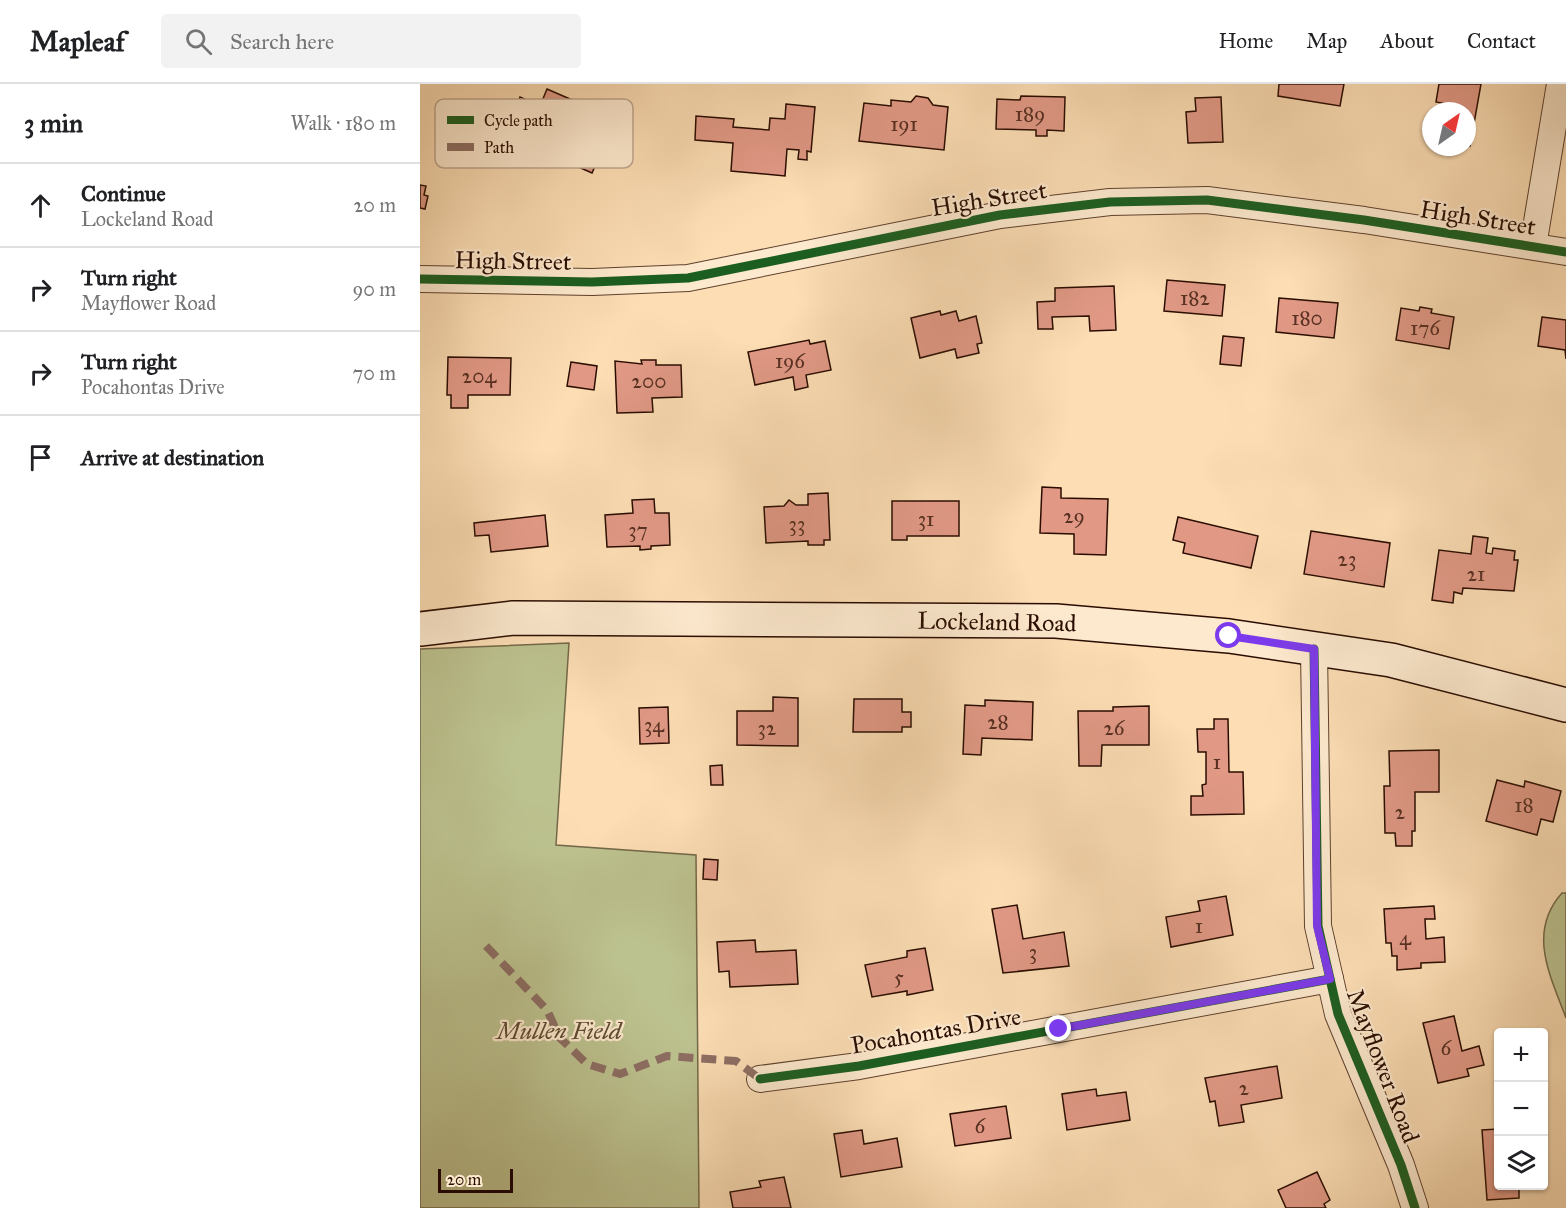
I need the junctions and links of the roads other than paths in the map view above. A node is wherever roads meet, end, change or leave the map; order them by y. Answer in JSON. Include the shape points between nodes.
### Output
{"nodes":[{"id":1,"x":1560,"y":84,"type":"edge"},
{"id":2,"x":1533,"y":246,"type":"junction"},
{"id":3,"x":1566,"y":252,"type":"edge"},
{"id":4,"x":420,"y":279,"type":"edge"},
{"id":5,"x":420,"y":629,"type":"edge"},
{"id":6,"x":1314,"y":649,"type":"junction"},
{"id":7,"x":1566,"y":705,"type":"edge"},
{"id":8,"x":1330,"y":979,"type":"junction"},
{"id":9,"x":760,"y":1079,"type":"dead end"},
{"id":10,"x":1415,"y":1208,"type":"edge"}],
"edges":[{"from":1,"to":2,"type":"street"},
{"from":2,"to":3,"type":"street","name":"High Street"},
{"from":2,"to":4,"type":"street","name":"High Street","via":[[1207,200],[1110,202],[1000,215],[688,278],[592,282]]},
{"from":5,"to":6,"type":"main road","name":"Lockeland Road","via":[[513,618],[1056,621],[1229,636]]},
{"from":6,"to":7,"type":"main road","name":"Lockeland Road","via":[[1392,660]]},
{"from":6,"to":8,"type":"street","name":"Mayflower Road","via":[[1317,926]]},
{"from":8,"to":9,"type":"street","name":"Pocahontas Drive","via":[[859,1066]]},
{"from":8,"to":10,"type":"street","name":"Mayflower Road","via":[[1338,1014]]}]}
